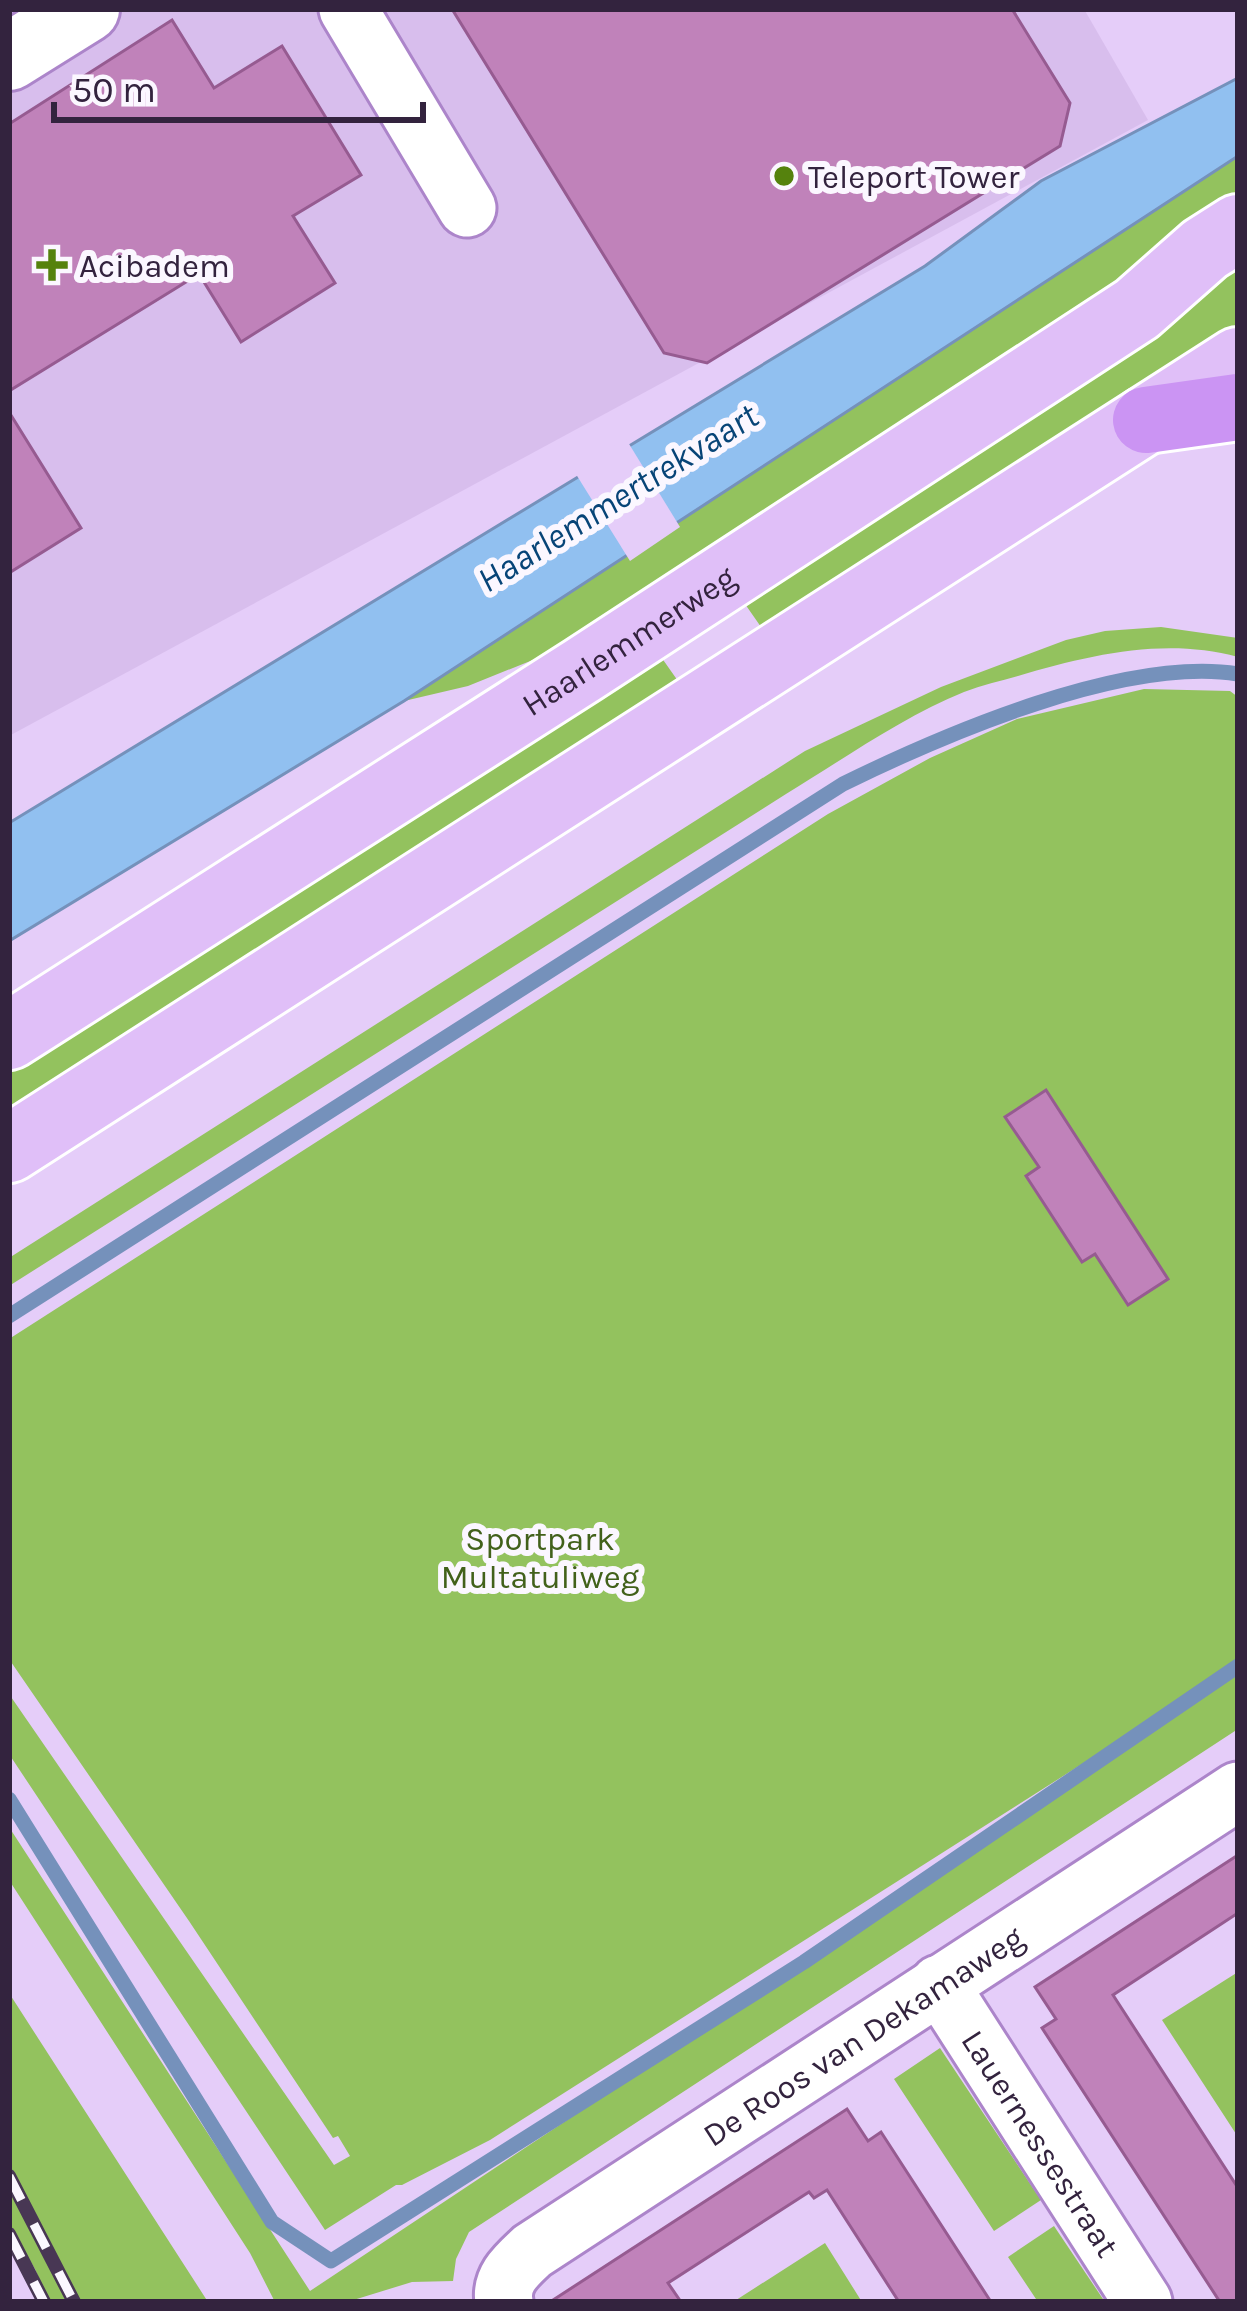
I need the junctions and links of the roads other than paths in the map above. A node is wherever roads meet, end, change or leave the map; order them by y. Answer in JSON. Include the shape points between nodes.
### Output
{"nodes":[{"id":1,"x":86,"y":9,"type":"edge"},
{"id":2,"x":348,"y":9,"type":"edge"},
{"id":3,"x":9,"y":57,"type":"edge"},
{"id":4,"x":467,"y":208,"type":"dead end"},
{"id":5,"x":1238,"y":228,"type":"edge"},
{"id":6,"x":1238,"y":361,"type":"edge"},
{"id":7,"x":1238,"y":407,"type":"edge"},
{"id":8,"x":1146,"y":420,"type":"junction"},
{"id":9,"x":9,"y":1036,"type":"edge"},
{"id":10,"x":9,"y":1149,"type":"edge"},
{"id":11,"x":1238,"y":1791,"type":"edge"},
{"id":12,"x":939,"y":1984,"type":"junction"},
{"id":13,"x":503,"y":2298,"type":"edge"},
{"id":14,"x":1143,"y":2302,"type":"edge"}],
"edges":[{"from":1,"to":3,"type":"street"},
{"from":2,"to":4,"type":"street"},
{"from":5,"to":9,"type":"main road","name":"Haarlemmerweg","via":[[1137,309]]},
{"from":6,"to":8,"type":"main road"},
{"from":7,"to":8,"type":"highway"},
{"from":8,"to":10,"type":"main road"},
{"from":11,"to":12,"type":"street","name":"De Roos van Dekamaweg"},
{"from":12,"to":13,"type":"street","name":"De Roos van Dekamaweg","via":[[532,2251],[506,2278]]},
{"from":12,"to":14,"type":"street","name":"Lauernessestraat"}]}
